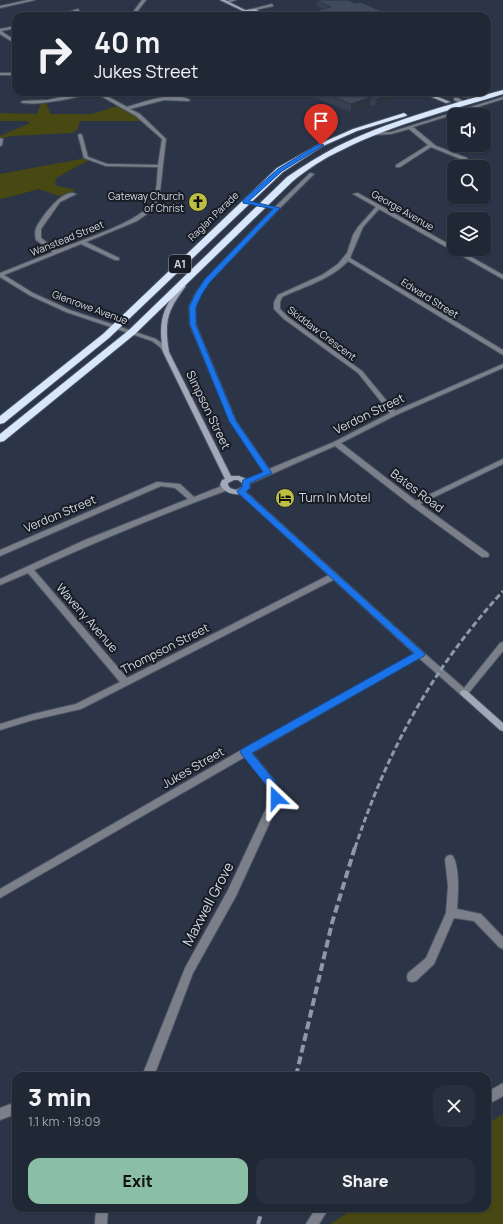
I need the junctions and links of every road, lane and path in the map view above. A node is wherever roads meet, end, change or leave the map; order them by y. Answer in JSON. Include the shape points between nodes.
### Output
{"nodes":[{"id":1,"x":8,"y":0,"type":"edge"},
{"id":2,"x":32,"y":0,"type":"edge"},
{"id":3,"x":144,"y":0,"type":"edge"},
{"id":4,"x":234,"y":0,"type":"edge"},
{"id":5,"x":224,"y":1,"type":"edge"},
{"id":6,"x":14,"y":4,"type":"junction"},
{"id":7,"x":272,"y":4,"type":"dead end"},
{"id":8,"x":267,"y":6,"type":"junction"},
{"id":9,"x":0,"y":7,"type":"edge"},
{"id":10,"x":78,"y":10,"type":"dead end"},
{"id":11,"x":250,"y":10,"type":"junction"},
{"id":12,"x":245,"y":11,"type":"joint"},
{"id":13,"x":258,"y":11,"type":"joint"},
{"id":14,"x":72,"y":12,"type":"edge"},
{"id":15,"x":135,"y":12,"type":"edge"},
{"id":16,"x":12,"y":28,"type":"edge"},
{"id":17,"x":0,"y":31,"type":"edge"},
{"id":18,"x":12,"y":40,"type":"edge"},
{"id":19,"x":0,"y":74,"type":"edge"},
{"id":20,"x":12,"y":74,"type":"edge"},
{"id":21,"x":503,"y":85,"type":"edge"},
{"id":22,"x":491,"y":89,"type":"edge"},
{"id":23,"x":503,"y":92,"type":"edge"},
{"id":24,"x":491,"y":95,"type":"edge"},
{"id":25,"x":73,"y":96,"type":"edge"},
{"id":26,"x":103,"y":96,"type":"edge"},
{"id":27,"x":432,"y":96,"type":"edge"},
{"id":28,"x":443,"y":96,"type":"edge"},
{"id":29,"x":468,"y":96,"type":"edge"},
{"id":30,"x":487,"y":96,"type":"edge"},
{"id":31,"x":503,"y":98,"type":"edge"},
{"id":32,"x":188,"y":100,"type":"dead end"},
{"id":33,"x":23,"y":102,"type":"dead end"},
{"id":34,"x":448,"y":102,"type":"junction"},
{"id":35,"x":460,"y":103,"type":"junction"},
{"id":36,"x":126,"y":109,"type":"junction"},
{"id":37,"x":410,"y":127,"type":"junction"},
{"id":38,"x":371,"y":134,"type":"junction"},
{"id":39,"x":80,"y":135,"type":"dead end"},
{"id":40,"x":0,"y":139,"type":"edge"},
{"id":41,"x":0,"y":145,"type":"edge"},
{"id":42,"x":431,"y":145,"type":"junction"},
{"id":43,"x":465,"y":159,"type":"dead end"},
{"id":44,"x":159,"y":166,"type":"junction"},
{"id":45,"x":398,"y":166,"type":"dead end"},
{"id":46,"x":312,"y":174,"type":"dead end"},
{"id":47,"x":74,"y":194,"type":"dead end"},
{"id":48,"x":356,"y":194,"type":"dead end"},
{"id":49,"x":245,"y":202,"type":"junction"},
{"id":50,"x":263,"y":205,"type":"junction"},
{"id":51,"x":379,"y":207,"type":"junction"},
{"id":52,"x":277,"y":208,"type":"junction"},
{"id":53,"x":82,"y":242,"type":"junction"},
{"id":54,"x":56,"y":252,"type":"junction"},
{"id":55,"x":347,"y":258,"type":"junction"},
{"id":56,"x":117,"y":259,"type":"dead end"},
{"id":57,"x":195,"y":272,"type":"junction"},
{"id":58,"x":0,"y":275,"type":"edge"},
{"id":59,"x":503,"y":277,"type":"edge"},
{"id":60,"x":115,"y":326,"type":"junction"},
{"id":61,"x":132,"y":332,"type":"junction"},
{"id":62,"x":166,"y":352,"type":"junction"},
{"id":63,"x":503,"y":353,"type":"edge"},
{"id":64,"x":503,"y":366,"type":"edge"},
{"id":65,"x":394,"y":414,"type":"junction"},
{"id":66,"x":0,"y":421,"type":"edge"},
{"id":67,"x":0,"y":439,"type":"edge"},
{"id":68,"x":336,"y":443,"type":"junction"},
{"id":69,"x":503,"y":461,"type":"edge"},
{"id":70,"x":268,"y":473,"type":"junction"},
{"id":71,"x":229,"y":479,"type":"junction"},
{"id":72,"x":246,"y":482,"type":"junction"},
{"id":73,"x":225,"y":488,"type":"junction"},
{"id":74,"x":241,"y":491,"type":"junction"},
{"id":75,"x":193,"y":500,"type":"junction"},
{"id":76,"x":415,"y":504,"type":"junction"},
{"id":77,"x":0,"y":553,"type":"edge"},
{"id":78,"x":485,"y":555,"type":"dead end"},
{"id":79,"x":29,"y":569,"type":"junction"},
{"id":80,"x":334,"y":576,"type":"junction"},
{"id":81,"x":0,"y":582,"type":"edge"},
{"id":82,"x":503,"y":645,"type":"edge"},
{"id":83,"x":420,"y":654,"type":"junction"},
{"id":84,"x":126,"y":683,"type":"junction"},
{"id":85,"x":464,"y":693,"type":"junction"},
{"id":86,"x":0,"y":727,"type":"edge"},
{"id":87,"x":503,"y":728,"type":"edge"},
{"id":88,"x":246,"y":752,"type":"junction"},
{"id":89,"x":450,"y":859,"type":"dead end"},
{"id":90,"x":0,"y":894,"type":"edge"},
{"id":91,"x":451,"y":912,"type":"junction"},
{"id":92,"x":503,"y":944,"type":"edge"},
{"id":93,"x":412,"y":977,"type":"dead end"},
{"id":94,"x":150,"y":1072,"type":"edge"},
{"id":95,"x":503,"y":1089,"type":"edge"},
{"id":96,"x":491,"y":1096,"type":"edge"},
{"id":97,"x":12,"y":1110,"type":"edge"},
{"id":98,"x":0,"y":1114,"type":"edge"},
{"id":99,"x":102,"y":1212,"type":"edge"},
{"id":100,"x":320,"y":1212,"type":"edge"},
{"id":101,"x":101,"y":1224,"type":"edge"},
{"id":102,"x":312,"y":1224,"type":"edge"}],
"edges":[{"from":1,"to":6,"type":"street"},
{"from":2,"to":6,"type":"street"},
{"from":3,"to":15,"type":"street"},
{"from":4,"to":5,"type":"street"},
{"from":5,"to":12,"type":"street"},
{"from":6,"to":9,"type":"street"},
{"from":7,"to":8,"type":"street"},
{"from":8,"to":11,"type":"street"},
{"from":8,"to":13,"type":"street"},
{"from":10,"to":14,"type":"street"},
{"from":11,"to":12,"type":"street"},
{"from":11,"to":13,"type":"street"},
{"from":16,"to":17,"type":"street"},
{"from":17,"to":18,"type":"street"},
{"from":19,"to":20,"type":"street"},
{"from":21,"to":22,"type":"highway"},
{"from":23,"to":24,"type":"highway","name":"Raglan Parade","number":"A1"},
{"from":25,"to":33,"type":"street","via":[[41,103]]},
{"from":26,"to":36,"type":"street","name":"Wanstead Street"},
{"from":27,"to":34,"type":"street"},
{"from":28,"to":35,"type":"street"},
{"from":29,"to":35,"type":"highway","name":"Raglan Parade","number":"A1"},
{"from":30,"to":35,"type":"highway","name":"Raglan Parade","number":"A1"},
{"from":31,"to":37,"type":"street","name":"Raglan Parade"},
{"from":32,"to":36,"type":"street","via":[[152,100]]},
{"from":34,"to":35,"type":"highway","name":"Raglan Parade","number":"A1"},
{"from":34,"to":49,"type":"highway","name":"Raglan Parade","number":"A1","via":[[355,130],[321,145],[280,170]]},
{"from":35,"to":38,"type":"highway","name":"Raglan Parade","number":"A1"},
{"from":36,"to":44,"type":"street","name":"Wanstead Street","via":[[138,115],[164,139]]},
{"from":37,"to":38,"type":"street","name":"Raglan Parade","via":[[386,134]]},
{"from":37,"to":42,"type":"street"},
{"from":38,"to":50,"type":"highway","name":"Raglan Parade","number":"A1","via":[[318,159],[290,179]]},
{"from":39,"to":44,"type":"street","via":[[86,158],[106,165]]},
{"from":40,"to":41,"type":"street"},
{"from":42,"to":43,"type":"street"},
{"from":42,"to":45,"type":"street"},
{"from":44,"to":53,"type":"street","name":"Wanstead Street","via":[[156,200],[149,210],[135,220]]},
{"from":46,"to":52,"type":"street"},
{"from":47,"to":54,"type":"street","via":[[58,201],[38,229],[38,239]]},
{"from":48,"to":51,"type":"street","name":"George Avenue"},
{"from":49,"to":50,"type":"highway"},
{"from":49,"to":60,"type":"highway","name":"Raglan Parade","number":"A1"},
{"from":50,"to":52,"type":"street"},
{"from":50,"to":57,"type":"highway","name":"Raglan Parade","number":"A1"},
{"from":51,"to":55,"type":"street","name":"Skiddaw Crescent","via":[[359,228]]},
{"from":51,"to":59,"type":"street","name":"George Avenue"},
{"from":52,"to":70,"type":"street","via":[[207,281],[192,307],[193,325],[232,421]]},
{"from":53,"to":54,"type":"street","name":"Wanstead Street"},
{"from":53,"to":56,"type":"street"},
{"from":54,"to":58,"type":"street","name":"Wanstead Street"},
{"from":55,"to":63,"type":"street","name":"Edward Street"},
{"from":55,"to":65,"type":"street","name":"Skiddaw Crescent","via":[[332,272],[280,296],[277,310],[360,372]]},
{"from":57,"to":61,"type":"highway","name":"Raglan Parade","number":"A1"},
{"from":57,"to":62,"type":"street","name":"Simpson Street","via":[[176,294],[163,321]]},
{"from":58,"to":60,"type":"street","name":"Glenrowe Avenue","via":[[48,303]]},
{"from":60,"to":61,"type":"street","name":"Glenrowe Avenue"},
{"from":60,"to":66,"type":"highway","name":"Raglan Parade","number":"A1","via":[[77,360]]},
{"from":61,"to":62,"type":"street","name":"Simpson Street","via":[[154,340]]},
{"from":61,"to":67,"type":"highway","name":"Raglan Parade","number":"A1"},
{"from":62,"to":71,"type":"street","name":"Simpson Street"},
{"from":64,"to":65,"type":"street","name":"Verdon Street"},
{"from":65,"to":68,"type":"street","name":"Verdon Street"},
{"from":68,"to":70,"type":"street","name":"Verdon Street"},
{"from":68,"to":76,"type":"street","name":"Bates Road"},
{"from":69,"to":76,"type":"street"},
{"from":70,"to":72,"type":"street","name":"Verdon Street"},
{"from":71,"to":72,"type":"street","via":[[239,478]]},
{"from":71,"to":73,"type":"street","via":[[225,482]]},
{"from":72,"to":74,"type":"street","via":[[246,488]]},
{"from":73,"to":74,"type":"street","via":[[234,492]]},
{"from":73,"to":75,"type":"street"},
{"from":74,"to":80,"type":"street"},
{"from":75,"to":77,"type":"street","name":"Verdon Street","via":[[177,486],[160,484]]},
{"from":75,"to":79,"type":"street","via":[[88,542]]},
{"from":76,"to":78,"type":"street","name":"Bates Road"},
{"from":79,"to":81,"type":"street"},
{"from":79,"to":84,"type":"street","name":"Waveny Avenue"},
{"from":80,"to":83,"type":"street"},
{"from":80,"to":84,"type":"street","name":"Thompson Street"},
{"from":82,"to":85,"type":"street"},
{"from":83,"to":85,"type":"street"},
{"from":83,"to":88,"type":"street","name":"Jukes Street"},
{"from":84,"to":86,"type":"street","name":"Thompson Street","via":[[78,707]]},
{"from":85,"to":87,"type":"street"},
{"from":88,"to":90,"type":"street","name":"Jukes Street"},
{"from":88,"to":94,"type":"street","name":"Maxwell Grove","via":[[270,783],[276,798],[232,893],[189,971]]},
{"from":89,"to":91,"type":"street","via":[[454,881]]},
{"from":91,"to":92,"type":"street","via":[[477,917]]},
{"from":91,"to":93,"type":"street","via":[[430,961]]},
{"from":95,"to":96,"type":"street"},
{"from":97,"to":98,"type":"street"},
{"from":99,"to":101,"type":"street"},
{"from":100,"to":102,"type":"street"}]}
